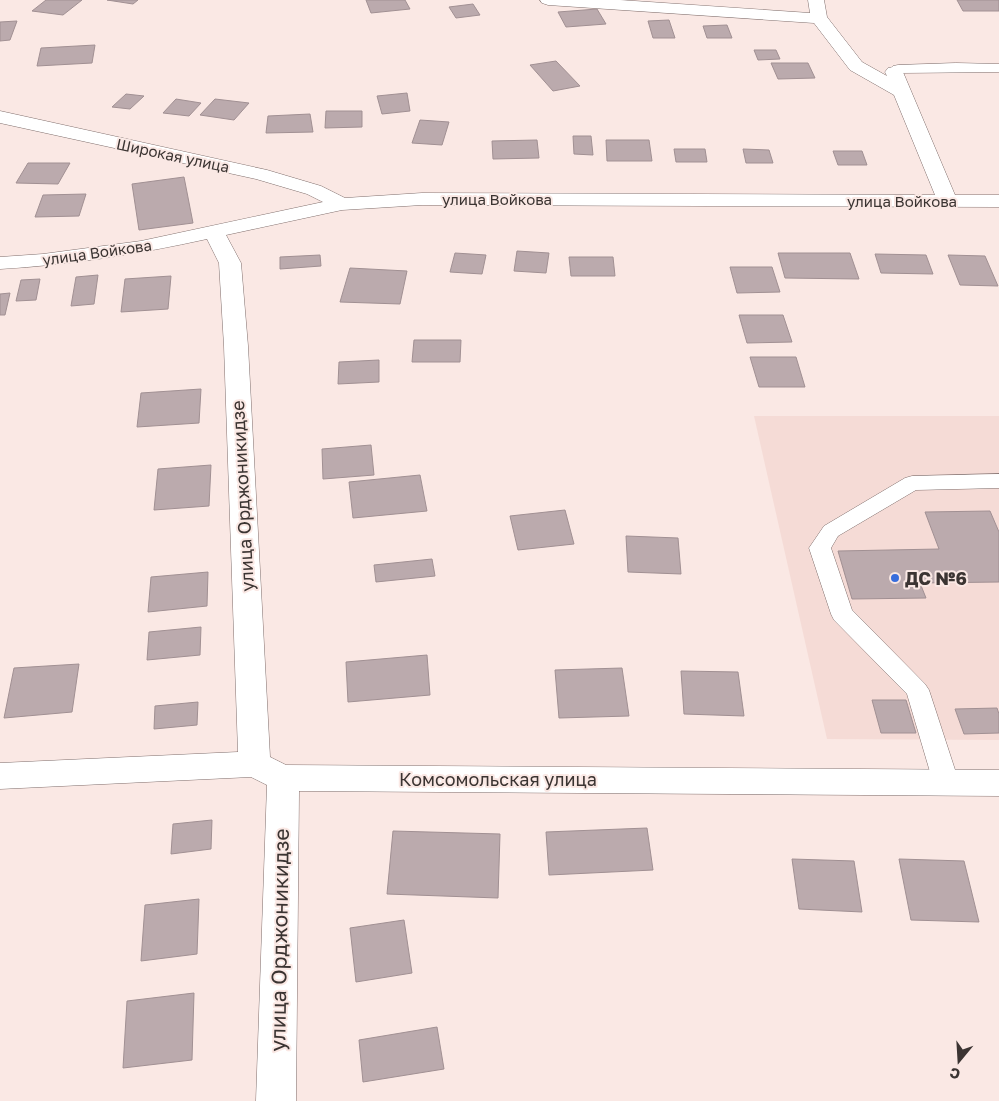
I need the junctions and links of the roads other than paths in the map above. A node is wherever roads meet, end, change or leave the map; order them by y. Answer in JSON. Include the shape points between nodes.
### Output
{"nodes":[{"id":1,"x":548,"y":0,"type":"edge"},
{"id":2,"x":816,"y":0,"type":"edge"},
{"id":3,"x":819,"y":18,"type":"junction"},
{"id":4,"x":999,"y":68,"type":"edge"},
{"id":5,"x":894,"y":72,"type":"joint"},
{"id":6,"x":901,"y":91,"type":"junction"},
{"id":7,"x":0,"y":117,"type":"edge"},
{"id":8,"x":999,"y":201,"type":"edge"},
{"id":9,"x":948,"y":202,"type":"junction"},
{"id":10,"x":342,"y":204,"type":"junction"},
{"id":11,"x":214,"y":232,"type":"junction"},
{"id":12,"x":0,"y":263,"type":"edge"},
{"id":13,"x":999,"y":481,"type":"edge"},
{"id":14,"x":269,"y":771,"type":"junction"},
{"id":15,"x":0,"y":776,"type":"edge"},
{"id":16,"x":946,"y":782,"type":"junction"},
{"id":17,"x":999,"y":783,"type":"edge"},
{"id":18,"x":276,"y":1101,"type":"edge"}],
"edges":[{"from":1,"to":3,"type":"street"},
{"from":2,"to":3,"type":"street"},
{"from":3,"to":6,"type":"street","via":[[856,66]]},
{"from":4,"to":5,"type":"lane","via":[[956,67]]},
{"from":5,"to":6,"type":"street"},
{"from":6,"to":9,"type":"street"},
{"from":7,"to":10,"type":"street","name":"Широкая улица","via":[[260,174],[314,190]]},
{"from":8,"to":9,"type":"street","name":"улица Войкова"},
{"from":9,"to":10,"type":"street","name":"улица Войкова","via":[[422,199]]},
{"from":10,"to":11,"type":"street","name":"улица Войкова"},
{"from":11,"to":12,"type":"street","name":"улица Войкова","via":[[141,247]]},
{"from":11,"to":14,"type":"street","name":"улица Орджоникидзе","via":[[230,263]]},
{"from":13,"to":16,"type":"lane","via":[[912,483],[831,531],[820,548],[842,614],[917,690]]},
{"from":14,"to":15,"type":"street","name":"Комсомольская улица"},
{"from":14,"to":16,"type":"street","name":"Комсомольская улица"},
{"from":14,"to":18,"type":"street","name":"улица Орджоникидзе"},
{"from":16,"to":17,"type":"street","name":"Комсомольская улица"}]}
